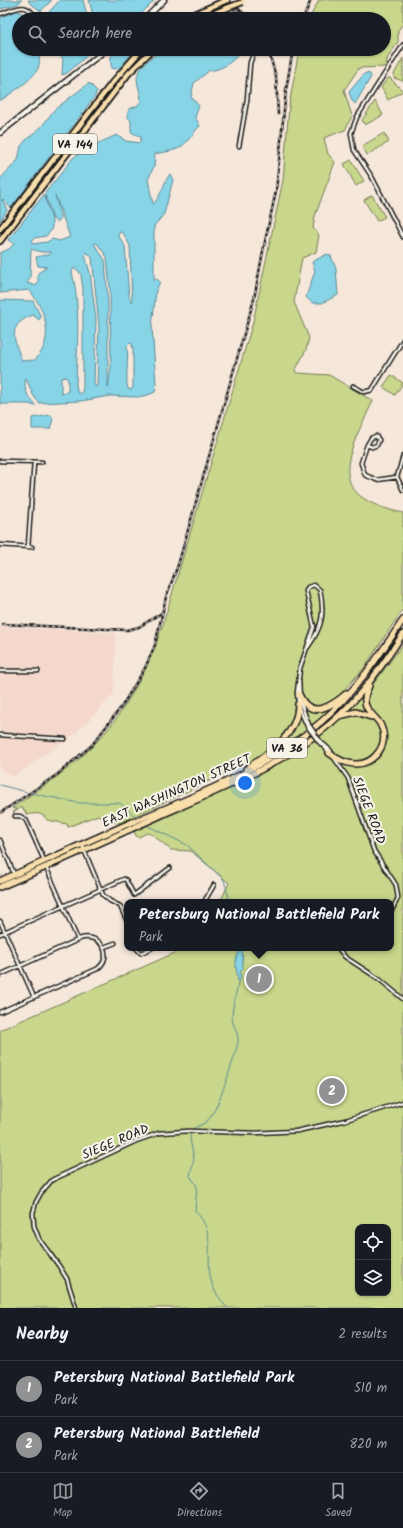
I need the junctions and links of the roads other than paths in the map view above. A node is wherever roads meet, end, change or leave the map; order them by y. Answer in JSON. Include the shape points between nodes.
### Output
{"nodes":[{"id":1,"x":164,"y":0,"type":"edge"},
{"id":2,"x":226,"y":0,"type":"edge"},
{"id":3,"x":245,"y":1,"type":"edge"},
{"id":4,"x":32,"y":12,"type":"edge"},
{"id":5,"x":152,"y":12,"type":"edge"},
{"id":6,"x":199,"y":12,"type":"edge"},
{"id":7,"x":217,"y":12,"type":"edge"},
{"id":8,"x":240,"y":12,"type":"edge"},
{"id":9,"x":0,"y":14,"type":"edge"},
{"id":10,"x":403,"y":46,"type":"edge"},
{"id":11,"x":98,"y":56,"type":"edge"},
{"id":12,"x":136,"y":56,"type":"edge"},
{"id":13,"x":146,"y":56,"type":"edge"},
{"id":14,"x":252,"y":56,"type":"edge"},
{"id":15,"x":0,"y":133,"type":"edge"},
{"id":16,"x":239,"y":146,"type":"dead end"},
{"id":17,"x":0,"y":229,"type":"edge"},
{"id":18,"x":403,"y":237,"type":"edge"},
{"id":19,"x":0,"y":241,"type":"edge"},
{"id":20,"x":403,"y":340,"type":"edge"},
{"id":21,"x":353,"y":386,"type":"dead end"},
{"id":22,"x":367,"y":445,"type":"junction"},
{"id":23,"x":403,"y":456,"type":"edge"},
{"id":24,"x":0,"y":462,"type":"edge"},
{"id":25,"x":34,"y":462,"type":"junction"},
{"id":26,"x":42,"y":462,"type":"dead end"},
{"id":27,"x":397,"y":477,"type":"junction"},
{"id":28,"x":403,"y":490,"type":"edge"},
{"id":29,"x":0,"y":545,"type":"edge"},
{"id":30,"x":28,"y":547,"type":"junction"},
{"id":31,"x":32,"y":547,"type":"dead end"},
{"id":32,"x":403,"y":620,"type":"edge"},
{"id":33,"x":322,"y":622,"type":"junction"},
{"id":34,"x":314,"y":623,"type":"junction"},
{"id":35,"x":403,"y":634,"type":"edge"},
{"id":36,"x":308,"y":648,"type":"junction"},
{"id":37,"x":0,"y":671,"type":"edge"},
{"id":38,"x":38,"y":672,"type":"dead end"},
{"id":39,"x":299,"y":675,"type":"junction"},
{"id":40,"x":372,"y":679,"type":"junction"},
{"id":41,"x":361,"y":680,"type":"junction"},
{"id":42,"x":299,"y":694,"type":"junction"},
{"id":43,"x":298,"y":704,"type":"junction"},
{"id":44,"x":338,"y":716,"type":"junction"},
{"id":45,"x":308,"y":725,"type":"junction"},
{"id":46,"x":0,"y":735,"type":"edge"},
{"id":47,"x":65,"y":739,"type":"dead end"},
{"id":48,"x":330,"y":752,"type":"junction"},
{"id":49,"x":232,"y":778,"type":"junction"},
{"id":50,"x":15,"y":816,"type":"dead end"},
{"id":51,"x":0,"y":840,"type":"edge"},
{"id":52,"x":83,"y":847,"type":"junction"},
{"id":53,"x":45,"y":864,"type":"junction"},
{"id":54,"x":170,"y":868,"type":"dead end"},
{"id":55,"x":16,"y":877,"type":"junction"},
{"id":56,"x":0,"y":881,"type":"edge"},
{"id":57,"x":214,"y":885,"type":"dead end"},
{"id":58,"x":0,"y":887,"type":"edge"},
{"id":59,"x":101,"y":889,"type":"junction"},
{"id":60,"x":206,"y":899,"type":"edge"},
{"id":61,"x":63,"y":905,"type":"junction"},
{"id":62,"x":394,"y":906,"type":"edge"},
{"id":63,"x":124,"y":913,"type":"edge"},
{"id":64,"x":0,"y":920,"type":"edge"},
{"id":65,"x":4,"y":932,"type":"junction"},
{"id":66,"x":0,"y":934,"type":"edge"},
{"id":67,"x":78,"y":940,"type":"junction"},
{"id":68,"x":115,"y":943,"type":"dead end"},
{"id":69,"x":104,"y":947,"type":"junction"},
{"id":70,"x":340,"y":951,"type":"edge"},
{"id":71,"x":20,"y":966,"type":"junction"},
{"id":72,"x":0,"y":975,"type":"edge"},
{"id":73,"x":34,"y":997,"type":"junction"},
{"id":74,"x":403,"y":999,"type":"edge"},
{"id":75,"x":0,"y":1012,"type":"edge"},
{"id":76,"x":403,"y":1102,"type":"edge"},
{"id":77,"x":76,"y":1308,"type":"edge"}],
"edges":[{"from":1,"to":5,"type":"street"},
{"from":2,"to":6,"type":"main road","bridge":true},
{"from":2,"to":8,"type":"street"},
{"from":3,"to":7,"type":"main road","bridge":true},
{"from":4,"to":9,"type":"street","via":[[26,7]]},
{"from":10,"to":18,"type":"street","via":[[357,117],[351,133],[357,155],[372,177]]},
{"from":11,"to":15,"type":"street"},
{"from":12,"to":17,"type":"main road","number":"VA 144","via":[[112,83]]},
{"from":13,"to":19,"type":"main road","number":"VA 144","via":[[124,80]]},
{"from":14,"to":16,"type":"street"},
{"from":20,"to":21,"type":"street","via":[[372,390],[364,392]]},
{"from":22,"to":22,"type":"street","via":[[373,437],[379,438],[376,447]]},
{"from":22,"to":27,"type":"street","via":[[361,463],[365,475],[377,480]]},
{"from":23,"to":27,"type":"street"},
{"from":24,"to":25,"type":"street"},
{"from":25,"to":26,"type":"street"},
{"from":25,"to":30,"type":"street"},
{"from":27,"to":28,"type":"street"},
{"from":29,"to":30,"type":"street"},
{"from":30,"to":31,"type":"street"},
{"from":32,"to":41,"type":"highway","name":"EAST WASHINGTON STREET","number":"VA 36"},
{"from":33,"to":34,"type":"street","via":[[318,625]]},
{"from":33,"to":34,"type":"street","name":"SIEGE ROAD","via":[[320,590],[314,585],[306,591]]},
{"from":33,"to":36,"type":"street","name":"SIEGE ROAD","via":[[318,634]]},
{"from":34,"to":36,"type":"street","name":"SIEGE ROAD"},
{"from":35,"to":40,"type":"highway","name":"EAST WASHINGTON STREET","number":"VA 36"},
{"from":36,"to":39,"type":"street","name":"SIEGE ROAD"},
{"from":37,"to":38,"type":"street"},
{"from":39,"to":42,"type":"street","name":"SIEGE ROAD"},
{"from":39,"to":43,"type":"street","name":"SIEGE ROAD"},
{"from":40,"to":44,"type":"highway","name":"EAST WASHINGTON STREET","number":"VA 36"},
{"from":40,"to":48,"type":"highway","via":[[365,702],[367,710],[382,728],[383,741],[380,750],[372,759],[358,764],[342,761]]},
{"from":41,"to":42,"type":"highway","via":[[337,701],[323,709],[309,707]]},
{"from":41,"to":49,"type":"highway","name":"EAST WASHINGTON STREET","number":"VA 36","via":[[336,708],[301,738],[271,758]]},
{"from":42,"to":45,"type":"street","name":"SIEGE ROAD"},
{"from":43,"to":45,"type":"street","name":"SIEGE ROAD"},
{"from":43,"to":49,"type":"highway","via":[[295,721],[284,739],[266,756]]},
{"from":44,"to":48,"type":"highway","via":[[356,712],[370,716],[380,728],[382,740],[376,753],[362,761],[347,761]]},
{"from":44,"to":52,"type":"highway","name":"EAST WASHINGTON STREET","number":"VA 36","via":[[299,748],[257,772]]},
{"from":45,"to":48,"type":"street","name":"SIEGE ROAD","bridge":true,"via":[[319,742]]},
{"from":46,"to":47,"type":"street"},
{"from":48,"to":62,"type":"street","name":"SIEGE ROAD","via":[[348,778],[371,845],[396,885],[398,898]]},
{"from":49,"to":52,"type":"highway","name":"EAST WASHINGTON STREET","number":"VA 36"},
{"from":50,"to":53,"type":"street","via":[[26,820]]},
{"from":51,"to":55,"type":"street"},
{"from":52,"to":53,"type":"highway","name":"EAST WASHINGTON STREET","number":"VA 36"},
{"from":52,"to":59,"type":"street"},
{"from":53,"to":55,"type":"highway","name":"EAST WASHINGTON STREET","number":"VA 36"},
{"from":53,"to":61,"type":"street"},
{"from":54,"to":59,"type":"street","via":[[134,895],[125,879]]},
{"from":55,"to":56,"type":"highway","name":"EAST WASHINGTON STREET","number":"VA 36"},
{"from":55,"to":58,"type":"highway","name":"EAST WASHINGTON STREET","number":"VA 36"},
{"from":57,"to":60,"type":"street"},
{"from":59,"to":61,"type":"street"},
{"from":59,"to":63,"type":"street","via":[[107,900],[117,904]]},
{"from":61,"to":65,"type":"street"},
{"from":61,"to":67,"type":"street"},
{"from":64,"to":65,"type":"street"},
{"from":65,"to":66,"type":"street"},
{"from":65,"to":71,"type":"street"},
{"from":67,"to":69,"type":"street","via":[[92,938],[99,940]]},
{"from":67,"to":71,"type":"street"},
{"from":68,"to":69,"type":"street"},
{"from":69,"to":73,"type":"street","via":[[106,956],[99,967]]},
{"from":70,"to":74,"type":"street","via":[[345,958],[379,979]]},
{"from":71,"to":72,"type":"street"},
{"from":71,"to":73,"type":"street"},
{"from":73,"to":75,"type":"street"},
{"from":76,"to":77,"type":"street","name":"SIEGE ROAD","via":[[346,1120],[297,1131],[159,1133],[142,1138],[52,1180],[36,1202],[33,1213],[34,1226],[39,1239],[64,1275]]}]}
